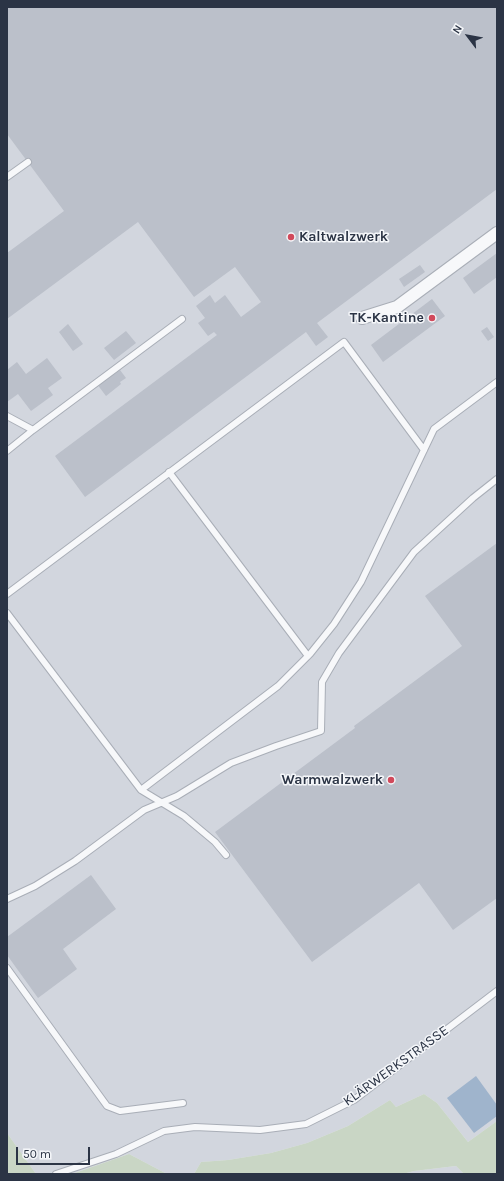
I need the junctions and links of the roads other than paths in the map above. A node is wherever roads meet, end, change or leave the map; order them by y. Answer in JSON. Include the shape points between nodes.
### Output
{"nodes":[{"id":1,"x":28,"y":162,"type":"dead end"},
{"id":2,"x":7,"y":177,"type":"edge"},
{"id":3,"x":497,"y":233,"type":"edge"},
{"id":4,"x":362,"y":318,"type":"dead end"},
{"id":5,"x":182,"y":319,"type":"dead end"},
{"id":6,"x":497,"y":382,"type":"edge"},
{"id":7,"x":7,"y":416,"type":"edge"},
{"id":8,"x":33,"y":430,"type":"junction"},
{"id":9,"x":424,"y":450,"type":"junction"},
{"id":10,"x":7,"y":451,"type":"edge"},
{"id":11,"x":169,"y":472,"type":"junction"},
{"id":12,"x":497,"y":479,"type":"edge"},
{"id":13,"x":7,"y":594,"type":"edge"},
{"id":14,"x":7,"y":613,"type":"edge"},
{"id":15,"x":308,"y":656,"type":"junction"},
{"id":16,"x":141,"y":790,"type":"junction"},
{"id":17,"x":162,"y":803,"type":"junction"},
{"id":18,"x":226,"y":855,"type":"dead end"},
{"id":19,"x":7,"y":898,"type":"edge"},
{"id":20,"x":7,"y":968,"type":"edge"},
{"id":21,"x":497,"y":991,"type":"edge"},
{"id":22,"x":183,"y":1102,"type":"dead end"},
{"id":23,"x":56,"y":1174,"type":"edge"}],
"edges":[{"from":1,"to":2,"type":"lane"},
{"from":3,"to":4,"type":"street","via":[[397,307]]},
{"from":5,"to":8,"type":"lane"},
{"from":6,"to":9,"type":"lane","via":[[434,429]]},
{"from":7,"to":8,"type":"lane"},
{"from":8,"to":10,"type":"lane"},
{"from":9,"to":11,"type":"lane","via":[[344,342]]},
{"from":9,"to":15,"type":"lane","via":[[360,582],[334,624]]},
{"from":11,"to":13,"type":"lane"},
{"from":11,"to":15,"type":"lane"},
{"from":12,"to":17,"type":"lane","via":[[414,552],[339,653],[322,682],[321,731],[231,764]]},
{"from":14,"to":16,"type":"lane"},
{"from":15,"to":16,"type":"lane","via":[[278,686]]},
{"from":16,"to":17,"type":"lane"},
{"from":17,"to":18,"type":"lane","via":[[184,816],[215,842]]},
{"from":17,"to":19,"type":"lane","via":[[144,810],[75,861],[35,886]]},
{"from":20,"to":22,"type":"lane","via":[[107,1106],[120,1111]]},
{"from":21,"to":23,"type":"lane","name":"KLÄRWERKSTRASSE","via":[[354,1100],[306,1124],[260,1130],[195,1127],[164,1131],[116,1154]]}]}
